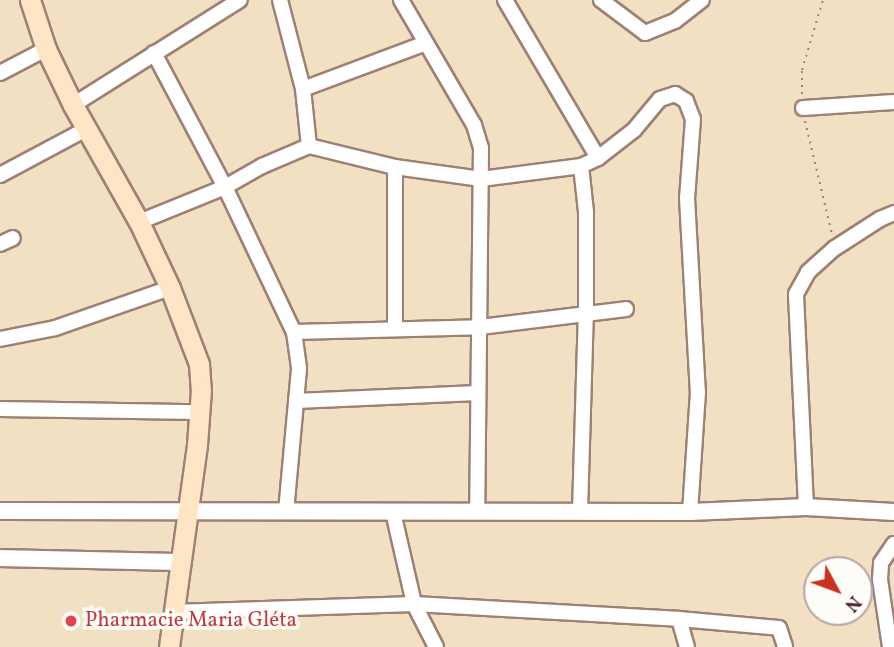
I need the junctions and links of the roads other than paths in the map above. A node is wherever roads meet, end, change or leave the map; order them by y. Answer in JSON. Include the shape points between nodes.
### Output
{"nodes":[{"id":1,"x":240,"y":0,"type":"edge"},
{"id":2,"x":281,"y":0,"type":"edge"},
{"id":3,"x":401,"y":0,"type":"edge"},
{"id":4,"x":505,"y":0,"type":"edge"},
{"id":5,"x":601,"y":0,"type":"edge"},
{"id":6,"x":702,"y":0,"type":"edge"},
{"id":7,"x":33,"y":1,"type":"edge"},
{"id":8,"x":426,"y":43,"type":"junction"},
{"id":9,"x":46,"y":49,"type":"junction"},
{"id":10,"x":154,"y":53,"type":"junction"},
{"id":11,"x":0,"y":73,"type":"edge"},
{"id":12,"x":303,"y":89,"type":"junction"},
{"id":13,"x":894,"y":102,"type":"edge"},
{"id":14,"x":73,"y":105,"type":"junction"},
{"id":15,"x":803,"y":108,"type":"road end"},
{"id":16,"x":86,"y":128,"type":"junction"},
{"id":17,"x":309,"y":146,"type":"junction"},
{"id":18,"x":598,"y":158,"type":"junction"},
{"id":19,"x":581,"y":166,"type":"junction"},
{"id":20,"x":395,"y":167,"type":"junction"},
{"id":21,"x":0,"y":175,"type":"edge"},
{"id":22,"x":481,"y":179,"type":"junction"},
{"id":23,"x":225,"y":187,"type":"junction"},
{"id":24,"x":894,"y":214,"type":"edge"},
{"id":25,"x":139,"y":222,"type":"junction"},
{"id":26,"x":170,"y":288,"type":"junction"},
{"id":27,"x":626,"y":309,"type":"dead end"},
{"id":28,"x":586,"y":314,"type":"junction"},
{"id":29,"x":480,"y":327,"type":"junction"},
{"id":30,"x":395,"y":329,"type":"junction"},
{"id":31,"x":295,"y":332,"type":"junction"},
{"id":32,"x":0,"y":339,"type":"edge"},
{"id":33,"x":478,"y":393,"type":"junction"},
{"id":34,"x":296,"y":401,"type":"junction"},
{"id":35,"x":0,"y":409,"type":"edge"},
{"id":36,"x":199,"y":412,"type":"junction"},
{"id":37,"x":806,"y":507,"type":"junction"},
{"id":38,"x":477,"y":510,"type":"junction"},
{"id":39,"x":0,"y":511,"type":"edge"},
{"id":40,"x":286,"y":511,"type":"junction"},
{"id":41,"x":580,"y":511,"type":"junction"},
{"id":42,"x":393,"y":512,"type":"junction"},
{"id":43,"x":690,"y":512,"type":"junction"},
{"id":44,"x":186,"y":513,"type":"junction"},
{"id":45,"x":893,"y":514,"type":"edge"},
{"id":46,"x":894,"y":544,"type":"edge"},
{"id":47,"x":0,"y":558,"type":"edge"},
{"id":48,"x":180,"y":562,"type":"junction"},
{"id":49,"x":414,"y":604,"type":"junction"},
{"id":50,"x":173,"y":612,"type":"junction"},
{"id":51,"x":679,"y":619,"type":"junction"},
{"id":52,"x":169,"y":647,"type":"edge"},
{"id":53,"x":436,"y":647,"type":"edge"},
{"id":54,"x":687,"y":647,"type":"edge"},
{"id":55,"x":785,"y":647,"type":"edge"},
{"id":56,"x":890,"y":647,"type":"edge"}],
"edges":[{"from":1,"to":10,"type":"street"},
{"from":2,"to":12,"type":"street"},
{"from":3,"to":8,"type":"street"},
{"from":4,"to":18,"type":"street"},
{"from":5,"to":6,"type":"street","via":[[645,33],[675,21]]},
{"from":7,"to":9,"type":"main road"},
{"from":8,"to":12,"type":"street"},
{"from":8,"to":22,"type":"street","via":[[479,135]]},
{"from":9,"to":11,"type":"street"},
{"from":9,"to":14,"type":"main road"},
{"from":10,"to":14,"type":"street"},
{"from":10,"to":23,"type":"street"},
{"from":12,"to":17,"type":"street"},
{"from":13,"to":15,"type":"street"},
{"from":14,"to":16,"type":"main road"},
{"from":16,"to":21,"type":"street"},
{"from":16,"to":25,"type":"main road"},
{"from":17,"to":20,"type":"street"},
{"from":17,"to":23,"type":"street"},
{"from":18,"to":19,"type":"street"},
{"from":18,"to":43,"type":"street","via":[[634,130],[660,99],[675,94],[686,101],[693,118],[687,198],[698,392]]},
{"from":19,"to":22,"type":"street"},
{"from":19,"to":28,"type":"street"},
{"from":20,"to":22,"type":"street"},
{"from":20,"to":30,"type":"street"},
{"from":22,"to":29,"type":"street"},
{"from":23,"to":25,"type":"street"},
{"from":23,"to":31,"type":"street"},
{"from":24,"to":37,"type":"street","via":[[835,248],[808,272],[796,294]]},
{"from":25,"to":26,"type":"main road"},
{"from":26,"to":32,"type":"street","via":[[55,328]]},
{"from":26,"to":36,"type":"main road","via":[[199,364]]},
{"from":27,"to":28,"type":"street"},
{"from":28,"to":29,"type":"street"},
{"from":28,"to":41,"type":"street"},
{"from":29,"to":30,"type":"street"},
{"from":29,"to":33,"type":"street"},
{"from":30,"to":31,"type":"street"},
{"from":31,"to":34,"type":"street"},
{"from":33,"to":34,"type":"street"},
{"from":33,"to":38,"type":"street"},
{"from":34,"to":40,"type":"street"},
{"from":35,"to":36,"type":"street"},
{"from":36,"to":44,"type":"main road"},
{"from":37,"to":43,"type":"street"},
{"from":37,"to":45,"type":"street"},
{"from":38,"to":41,"type":"street"},
{"from":38,"to":42,"type":"street"},
{"from":39,"to":44,"type":"street"},
{"from":40,"to":42,"type":"street"},
{"from":40,"to":44,"type":"street"},
{"from":41,"to":43,"type":"street"},
{"from":42,"to":49,"type":"street"},
{"from":44,"to":48,"type":"main road"},
{"from":46,"to":56,"type":"street","via":[[881,563],[880,579]]},
{"from":47,"to":48,"type":"street"},
{"from":48,"to":50,"type":"main road"},
{"from":49,"to":50,"type":"street"},
{"from":49,"to":51,"type":"street"},
{"from":49,"to":53,"type":"street"},
{"from":50,"to":52,"type":"main road"},
{"from":51,"to":54,"type":"street"},
{"from":51,"to":55,"type":"street","via":[[779,628]]}]}
